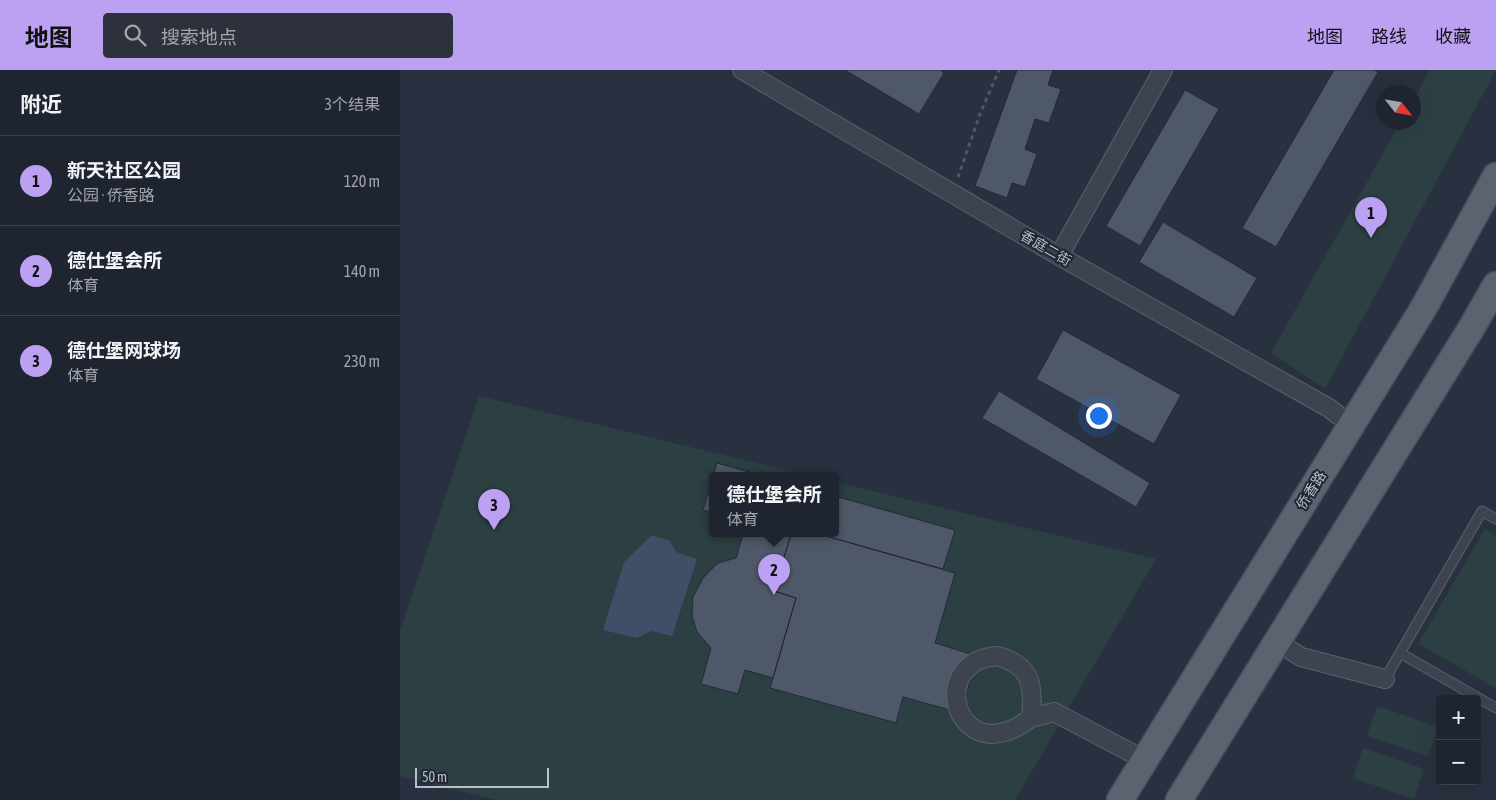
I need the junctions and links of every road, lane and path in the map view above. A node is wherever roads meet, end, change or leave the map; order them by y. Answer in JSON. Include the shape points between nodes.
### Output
{"nodes":[{"id":1,"x":742,"y":70,"type":"edge"},
{"id":2,"x":998,"y":70,"type":"edge"},
{"id":3,"x":1163,"y":70,"type":"edge"},
{"id":4,"x":1496,"y":176,"type":"edge"},
{"id":5,"x":952,"y":193,"type":"junction"},
{"id":6,"x":1059,"y":256,"type":"junction"},
{"id":7,"x":1496,"y":285,"type":"edge"},
{"id":8,"x":1351,"y":426,"type":"junction"},
{"id":9,"x":1496,"y":519,"type":"edge"},
{"id":10,"x":1276,"y":641,"type":"junction"},
{"id":11,"x":1400,"y":653,"type":"junction"},
{"id":12,"x":1385,"y":679,"type":"joint"},
{"id":13,"x":1496,"y":708,"type":"edge"},
{"id":14,"x":1031,"y":718,"type":"junction"},
{"id":15,"x":1145,"y":760,"type":"junction"},
{"id":16,"x":1120,"y":800,"type":"edge"},
{"id":17,"x":1178,"y":800,"type":"edge"}],
"edges":[{"from":1,"to":5,"type":"street","name":"香庭二街"},
{"from":2,"to":5,"type":"path"},
{"from":3,"to":6,"type":"street"},
{"from":4,"to":8,"type":"main road","name":"侨香路","via":[[1436,287]]},
{"from":5,"to":6,"type":"street","name":"香庭二街"},
{"from":6,"to":8,"type":"street","name":"香庭二街","via":[[1329,408]]},
{"from":7,"to":10,"type":"main road"},
{"from":8,"to":15,"type":"main road","name":"侨香路"},
{"from":9,"to":11,"type":"lane","via":[[1482,511]]},
{"from":10,"to":12,"type":"street","via":[[1301,657]]},
{"from":10,"to":17,"type":"main road"},
{"from":11,"to":12,"type":"lane"},
{"from":11,"to":13,"type":"lane"},
{"from":14,"to":14,"type":"street","via":[[1031,682],[1024,670],[1010,659],[988,657],[970,665],[961,675],[955,697],[957,708],[967,724],[978,731],[999,734],[1015,729]]},
{"from":14,"to":15,"type":"street","via":[[1054,712]]},
{"from":15,"to":16,"type":"main road","name":"侨香路"}]}
